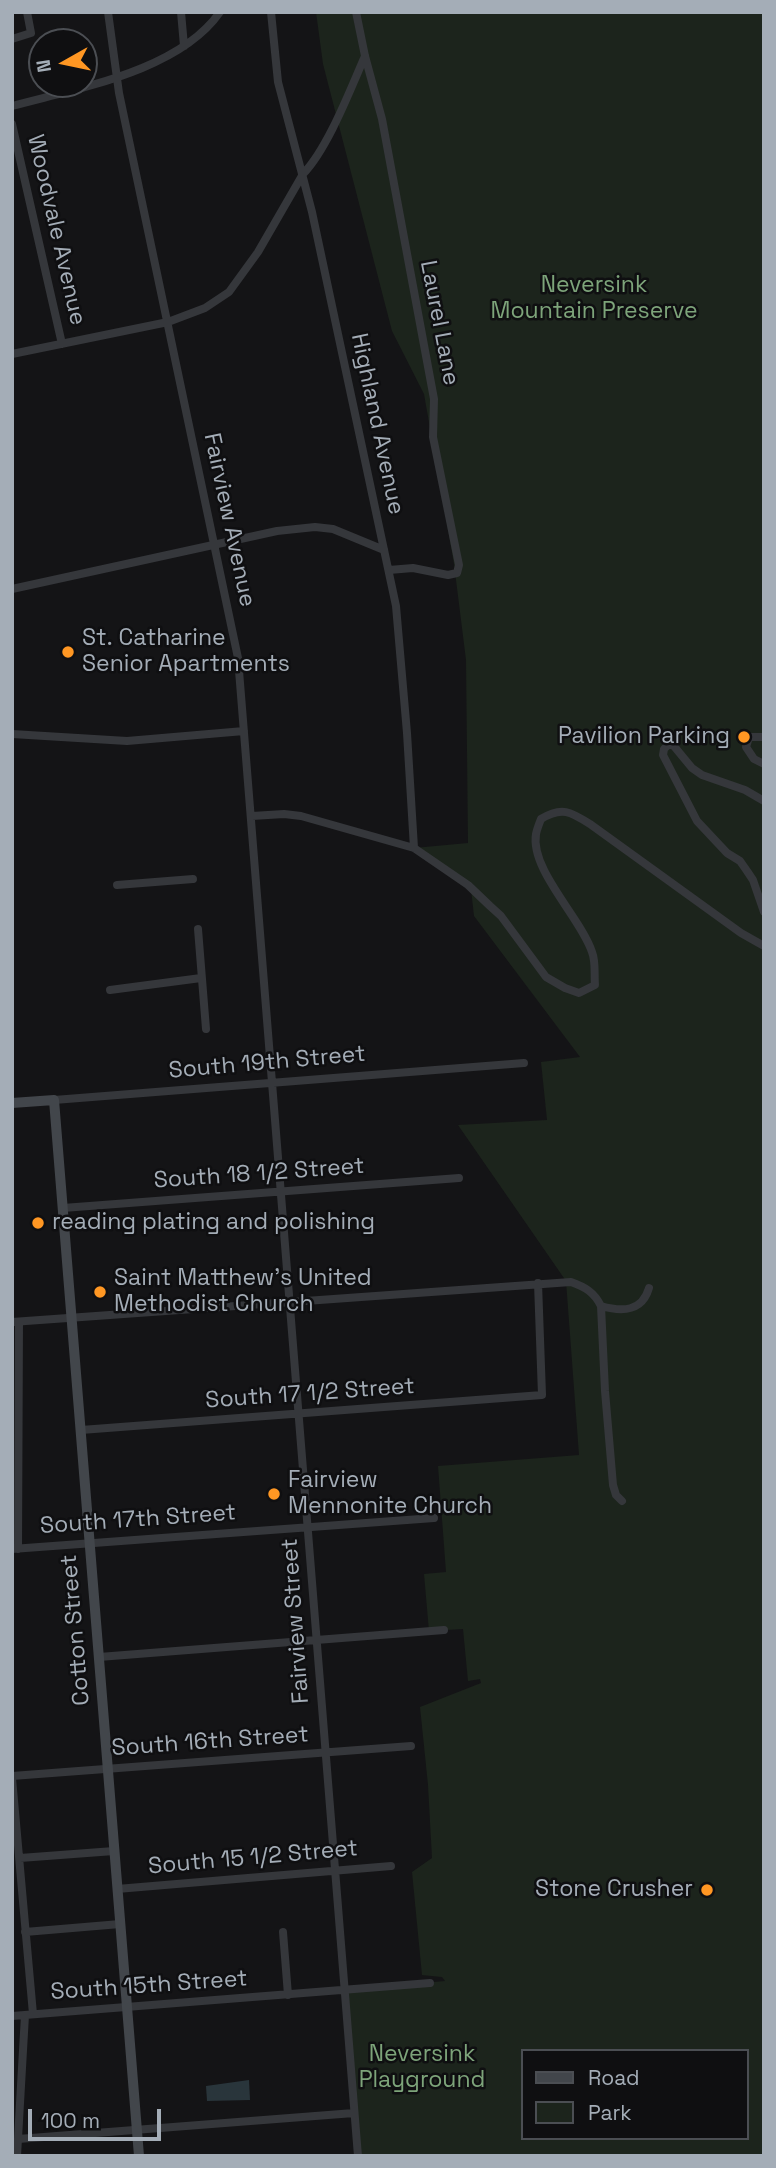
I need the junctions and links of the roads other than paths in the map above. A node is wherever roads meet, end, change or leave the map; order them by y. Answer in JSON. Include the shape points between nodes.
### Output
{"nodes":[{"id":1,"x":27,"y":12,"type":"edge"},
{"id":2,"x":108,"y":12,"type":"edge"},
{"id":3,"x":181,"y":12,"type":"edge"},
{"id":4,"x":220,"y":12,"type":"edge"},
{"id":5,"x":271,"y":12,"type":"edge"},
{"id":6,"x":356,"y":12,"type":"edge"},
{"id":7,"x":12,"y":39,"type":"edge"},
{"id":8,"x":184,"y":46,"type":"junction"},
{"id":9,"x":365,"y":56,"type":"junction"},
{"id":10,"x":117,"y":76,"type":"junction"},
{"id":11,"x":12,"y":106,"type":"edge"},
{"id":12,"x":12,"y":124,"type":"edge"},
{"id":13,"x":303,"y":174,"type":"junction"},
{"id":14,"x":168,"y":322,"type":"junction"},
{"id":15,"x":62,"y":344,"type":"junction"},
{"id":16,"x":12,"y":354,"type":"edge"},
{"id":17,"x":215,"y":545,"type":"junction"},
{"id":18,"x":384,"y":550,"type":"junction"},
{"id":19,"x":389,"y":570,"type":"junction"},
{"id":20,"x":12,"y":589,"type":"edge"},
{"id":21,"x":244,"y":731,"type":"junction"},
{"id":22,"x":12,"y":734,"type":"edge"},
{"id":23,"x":764,"y":737,"type":"edge"},
{"id":24,"x":764,"y":764,"type":"edge"},
{"id":25,"x":764,"y":802,"type":"edge"},
{"id":26,"x":252,"y":816,"type":"junction"},
{"id":27,"x":414,"y":848,"type":"junction"},
{"id":28,"x":193,"y":879,"type":"dead end"},
{"id":29,"x":117,"y":885,"type":"dead end"},
{"id":30,"x":764,"y":912,"type":"edge"},
{"id":31,"x":198,"y":929,"type":"dead end"},
{"id":32,"x":764,"y":946,"type":"edge"},
{"id":33,"x":201,"y":978,"type":"junction"},
{"id":34,"x":110,"y":990,"type":"dead end"},
{"id":35,"x":206,"y":1029,"type":"dead end"},
{"id":36,"x":524,"y":1063,"type":"dead end"},
{"id":37,"x":273,"y":1083,"type":"junction"},
{"id":38,"x":54,"y":1100,"type":"junction"},
{"id":39,"x":12,"y":1103,"type":"edge"},
{"id":40,"x":458,"y":1178,"type":"dead end"},
{"id":41,"x":282,"y":1192,"type":"junction"},
{"id":42,"x":63,"y":1208,"type":"junction"},
{"id":43,"x":538,"y":1283,"type":"junction"},
{"id":44,"x":649,"y":1287,"type":"dead end"},
{"id":45,"x":290,"y":1301,"type":"junction"},
{"id":46,"x":599,"y":1302,"type":"junction"},
{"id":47,"x":72,"y":1317,"type":"junction"},
{"id":48,"x":16,"y":1322,"type":"edge"},
{"id":49,"x":299,"y":1415,"type":"junction"},
{"id":50,"x":81,"y":1430,"type":"junction"},
{"id":51,"x":622,"y":1501,"type":"dead end"},
{"id":52,"x":434,"y":1518,"type":"dead end"},
{"id":53,"x":308,"y":1527,"type":"junction"},
{"id":54,"x":90,"y":1543,"type":"junction"},
{"id":55,"x":15,"y":1549,"type":"edge"},
{"id":56,"x":444,"y":1630,"type":"dead end"},
{"id":57,"x":317,"y":1640,"type":"junction"},
{"id":58,"x":99,"y":1657,"type":"junction"},
{"id":59,"x":411,"y":1746,"type":"dead end"},
{"id":60,"x":326,"y":1753,"type":"junction"},
{"id":61,"x":108,"y":1769,"type":"junction"},
{"id":62,"x":12,"y":1777,"type":"edge"},
{"id":63,"x":114,"y":1850,"type":"junction"},
{"id":64,"x":20,"y":1858,"type":"junction"},
{"id":65,"x":391,"y":1866,"type":"dead end"},
{"id":66,"x":335,"y":1871,"type":"junction"},
{"id":67,"x":117,"y":1889,"type":"junction"},
{"id":68,"x":120,"y":1924,"type":"junction"},
{"id":69,"x":25,"y":1932,"type":"junction"},
{"id":70,"x":282,"y":1932,"type":"dead end"},
{"id":71,"x":430,"y":1983,"type":"dead end"},
{"id":72,"x":345,"y":1990,"type":"junction"},
{"id":73,"x":288,"y":1994,"type":"junction"},
{"id":74,"x":127,"y":2008,"type":"junction"},
{"id":75,"x":29,"y":2014,"type":"junction"},
{"id":76,"x":12,"y":2016,"type":"edge"},
{"id":77,"x":354,"y":2113,"type":"junction"},
{"id":78,"x":137,"y":2130,"type":"junction"},
{"id":79,"x":18,"y":2139,"type":"junction"},
{"id":80,"x":17,"y":2156,"type":"edge"},
{"id":81,"x":139,"y":2156,"type":"edge"},
{"id":82,"x":358,"y":2156,"type":"edge"}],
"edges":[{"from":1,"to":7,"type":"street","via":[[31,33]]},
{"from":2,"to":10,"type":"street","name":"Fairview Avenue"},
{"from":3,"to":8,"type":"street"},
{"from":4,"to":8,"type":"street"},
{"from":5,"to":13,"type":"street","name":"Highland Avenue","via":[[278,82]]},
{"from":6,"to":9,"type":"street","name":"Laurel Lane"},
{"from":8,"to":10,"type":"street","via":[[157,62]]},
{"from":9,"to":13,"type":"street"},
{"from":9,"to":19,"type":"street","name":"Laurel Lane","via":[[382,119],[435,399],[433,437],[459,565],[457,573],[449,575],[413,568]]},
{"from":10,"to":11,"type":"street"},
{"from":10,"to":14,"type":"street","name":"Fairview Avenue"},
{"from":12,"to":15,"type":"street","name":"Woodvale Avenue"},
{"from":13,"to":14,"type":"street","via":[[229,292],[205,308]]},
{"from":13,"to":18,"type":"street","name":"Highland Avenue"},
{"from":14,"to":15,"type":"street"},
{"from":14,"to":17,"type":"street","name":"Fairview Avenue"},
{"from":15,"to":16,"type":"street"},
{"from":17,"to":18,"type":"street","via":[[316,527],[345,533]]},
{"from":17,"to":20,"type":"street"},
{"from":17,"to":21,"type":"street","name":"Fairview Avenue","via":[[238,658]]},
{"from":18,"to":19,"type":"street","name":"Highland Avenue"},
{"from":19,"to":27,"type":"street","name":"Highland Avenue","via":[[397,619]]},
{"from":21,"to":22,"type":"street","via":[[127,741]]},
{"from":21,"to":26,"type":"street","name":"Fairview Avenue"},
{"from":23,"to":24,"type":"street","via":[[749,737],[746,747]]},
{"from":25,"to":30,"type":"street","via":[[702,775],[673,745],[664,749],[667,766],[697,821],[740,861],[753,880]]},
{"from":26,"to":27,"type":"street","via":[[301,816]]},
{"from":26,"to":37,"type":"street","name":"Fairview Avenue"},
{"from":27,"to":32,"type":"street","via":[[490,905],[546,977],[579,993],[595,985],[594,958],[537,852],[541,819],[551,812],[571,813],[590,824]]},
{"from":28,"to":29,"type":"street"},
{"from":31,"to":33,"type":"street"},
{"from":33,"to":34,"type":"street"},
{"from":33,"to":35,"type":"street"},
{"from":36,"to":37,"type":"street","name":"South 19th Street"},
{"from":37,"to":38,"type":"street","name":"South 19th Street"},
{"from":37,"to":41,"type":"street","name":"Fairview Street"},
{"from":38,"to":39,"type":"street","name":"South 19th Street"},
{"from":38,"to":42,"type":"street","name":"Cotton Street"},
{"from":40,"to":41,"type":"street","name":"South 18 1/2 Street"},
{"from":41,"to":42,"type":"street","name":"South 18 1/2 Street"},
{"from":41,"to":45,"type":"street","name":"Fairview Street"},
{"from":42,"to":47,"type":"street","name":"Cotton Street"},
{"from":43,"to":45,"type":"street"},
{"from":43,"to":46,"type":"street","via":[[571,1282],[586,1287]]},
{"from":43,"to":49,"type":"street","name":"South 17 1/2 Street","via":[[542,1395]]},
{"from":44,"to":46,"type":"street","via":[[646,1298],[625,1310]]},
{"from":45,"to":47,"type":"street"},
{"from":45,"to":49,"type":"street","name":"Fairview Street"},
{"from":46,"to":51,"type":"street","via":[[613,1485]]},
{"from":47,"to":48,"type":"street"},
{"from":47,"to":50,"type":"street","name":"Cotton Street"},
{"from":48,"to":55,"type":"street"},
{"from":49,"to":50,"type":"street","name":"South 17 1/2 Street"},
{"from":49,"to":53,"type":"street","name":"Fairview Street"},
{"from":50,"to":54,"type":"street","name":"Cotton Street"},
{"from":52,"to":53,"type":"street","name":"South 17th Street"},
{"from":53,"to":54,"type":"street","name":"South 17th Street"},
{"from":53,"to":57,"type":"street","name":"Fairview Street"},
{"from":54,"to":55,"type":"street","name":"South 17th Street"},
{"from":54,"to":58,"type":"street","name":"Cotton Street"},
{"from":56,"to":57,"type":"street"},
{"from":57,"to":58,"type":"street"},
{"from":57,"to":60,"type":"street","name":"Fairview Street"},
{"from":58,"to":61,"type":"street","name":"Cotton Street"},
{"from":59,"to":60,"type":"street","name":"South 16th Street"},
{"from":60,"to":61,"type":"street","name":"South 16th Street"},
{"from":60,"to":66,"type":"street","name":"Fairview Street"},
{"from":61,"to":62,"type":"street","name":"South 16th Street"},
{"from":61,"to":63,"type":"street","name":"Cotton Street"},
{"from":62,"to":64,"type":"street"},
{"from":63,"to":64,"type":"street"},
{"from":63,"to":67,"type":"street","name":"Cotton Street"},
{"from":64,"to":69,"type":"street"},
{"from":65,"to":66,"type":"street","name":"South 15 1/2 Street"},
{"from":66,"to":67,"type":"street","name":"South 15 1/2 Street"},
{"from":66,"to":72,"type":"street","name":"Fairview Street"},
{"from":67,"to":68,"type":"street","name":"Cotton Street"},
{"from":68,"to":69,"type":"street"},
{"from":68,"to":74,"type":"street","name":"Cotton Street"},
{"from":69,"to":75,"type":"street"},
{"from":70,"to":73,"type":"street"},
{"from":71,"to":72,"type":"street","name":"South 15th Street"},
{"from":72,"to":73,"type":"street","name":"South 15th Street"},
{"from":72,"to":77,"type":"street","name":"Fairview Street"},
{"from":73,"to":74,"type":"street","name":"South 15th Street"},
{"from":74,"to":75,"type":"street","name":"South 15th Street"},
{"from":74,"to":78,"type":"street","name":"Cotton Street"},
{"from":75,"to":76,"type":"street","name":"South 15th Street"},
{"from":75,"to":79,"type":"street"},
{"from":77,"to":78,"type":"street"},
{"from":77,"to":82,"type":"street","name":"Fairview Street"},
{"from":78,"to":79,"type":"street"},
{"from":78,"to":81,"type":"street","name":"Cotton Street"},
{"from":79,"to":80,"type":"street"}]}
